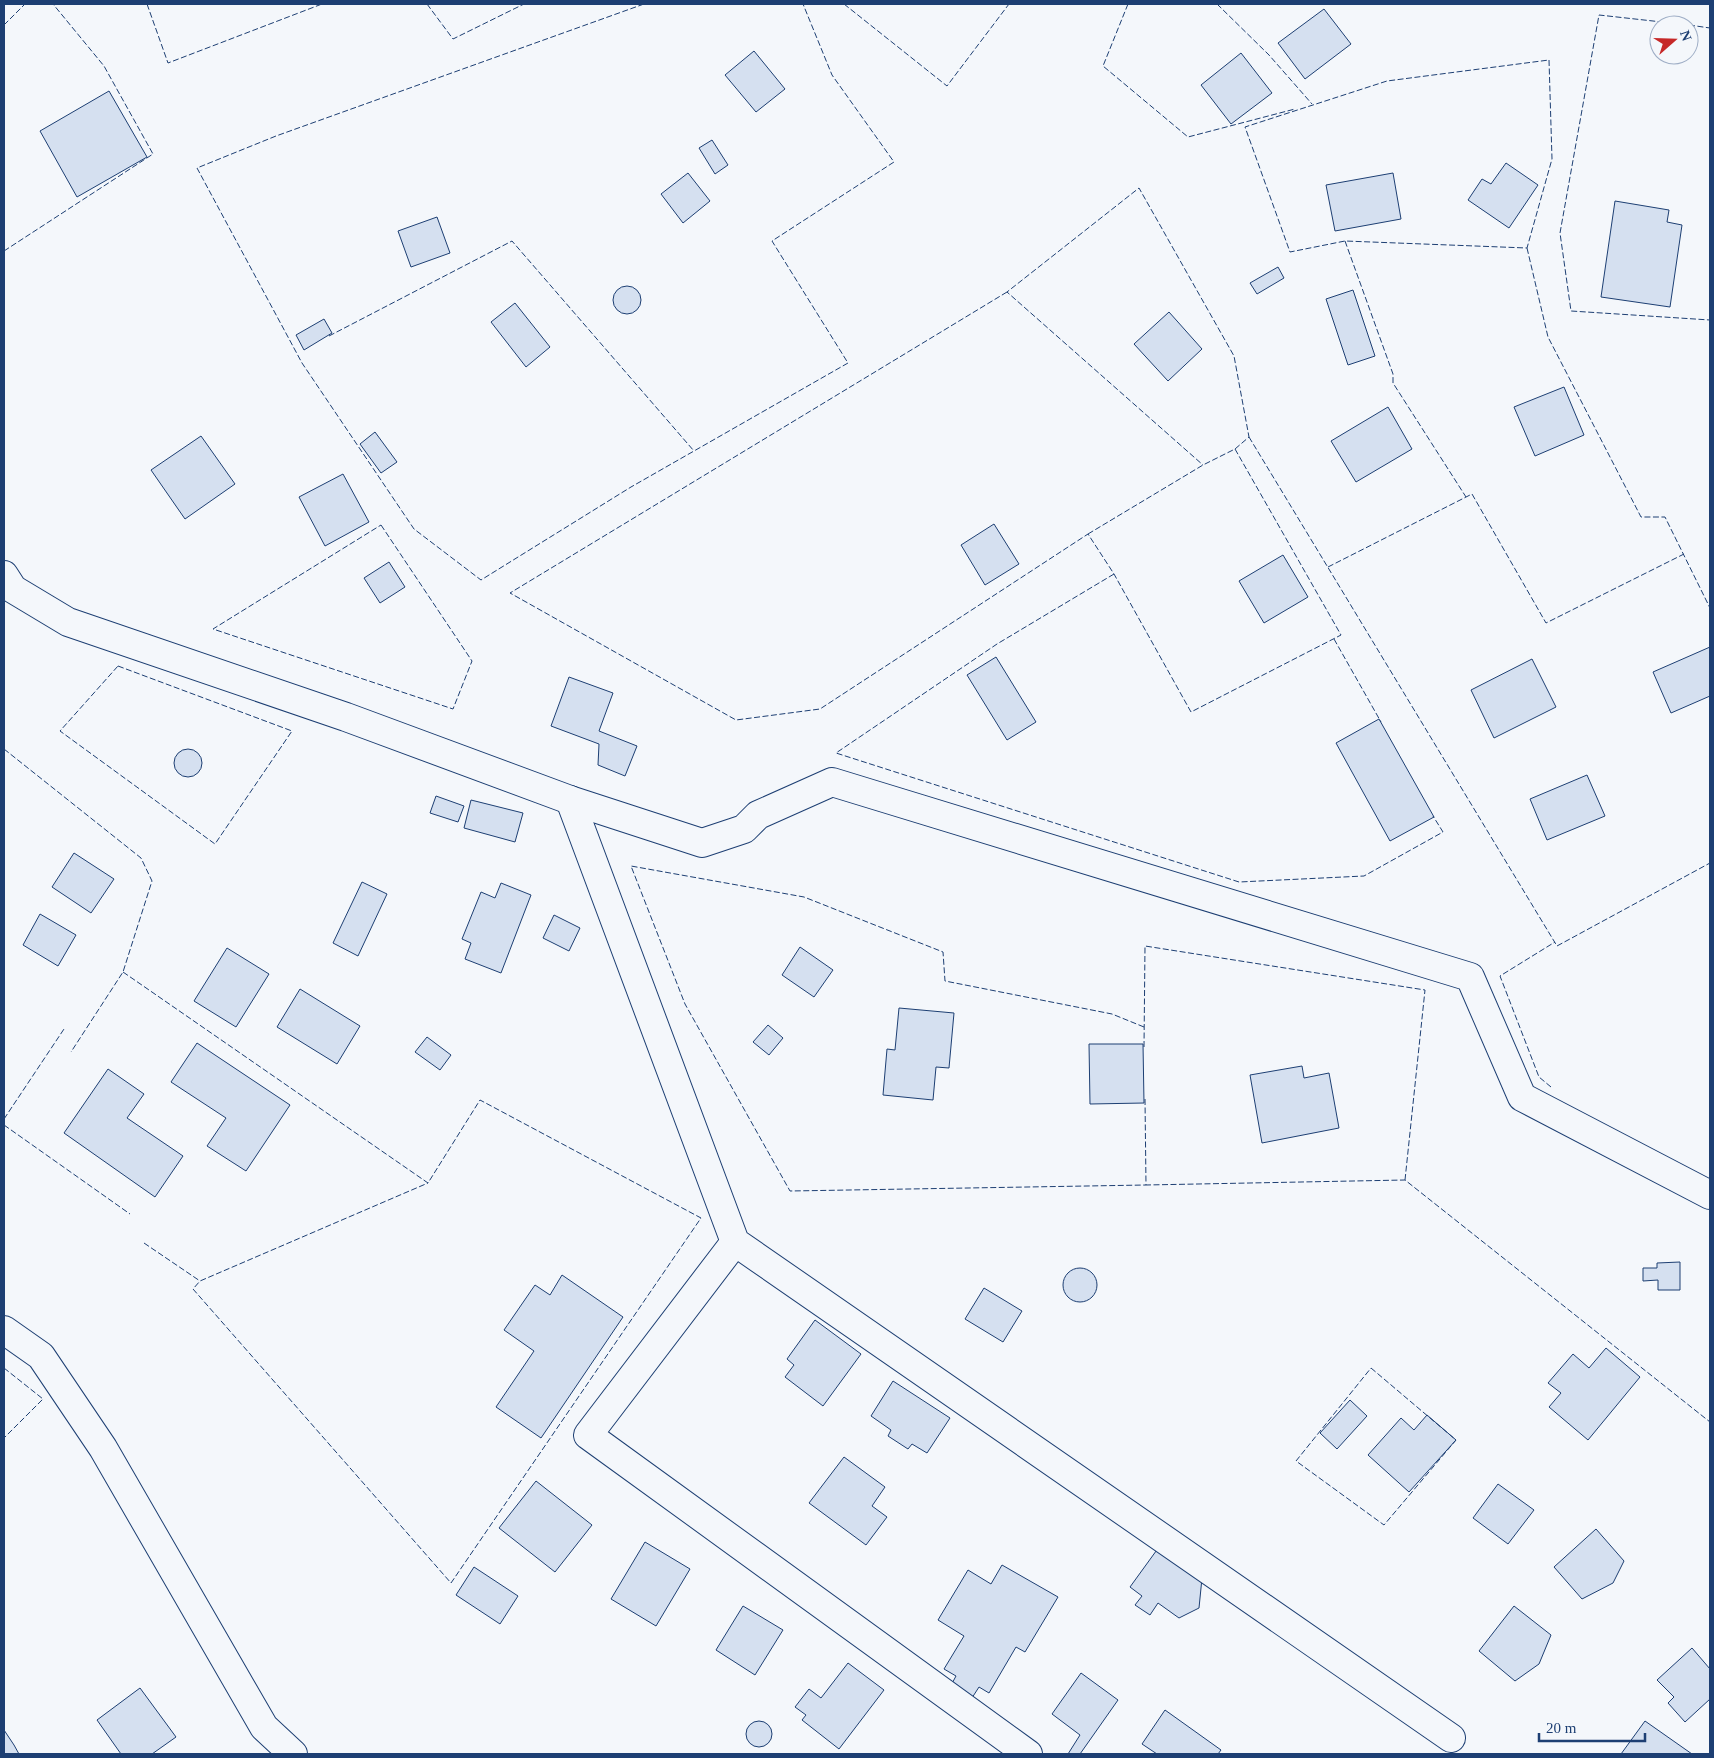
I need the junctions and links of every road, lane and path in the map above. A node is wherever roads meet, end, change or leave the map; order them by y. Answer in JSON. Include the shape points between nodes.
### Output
{"nodes":[{"id":1,"x":4,"y":575,"type":"edge"},
{"id":2,"x":570,"y":800,"type":"junction"},
{"id":3,"x":1710,"y":1195,"type":"edge"},
{"id":4,"x":735,"y":1242,"type":"junction"},
{"id":5,"x":4,"y":1330,"type":"edge"},
{"id":6,"x":1451,"y":1738,"type":"dead end"},
{"id":7,"x":293,"y":1754,"type":"edge"},
{"id":8,"x":1028,"y":1754,"type":"edge"}],
"edges":[{"from":1,"to":2,"type":"street","via":[[13,589],[68,622],[346,717]]},
{"from":2,"to":3,"type":"street","via":[[702,843],[744,829],[758,815],[832,782],[1470,977],[1522,1098]]},
{"from":2,"to":4,"type":"street"},
{"from":4,"to":6,"type":"street"},
{"from":4,"to":8,"type":"street","via":[[588,1435]]},
{"from":5,"to":7,"type":"street","via":[[41,1356],[103,1448],[264,1727]]}]}
